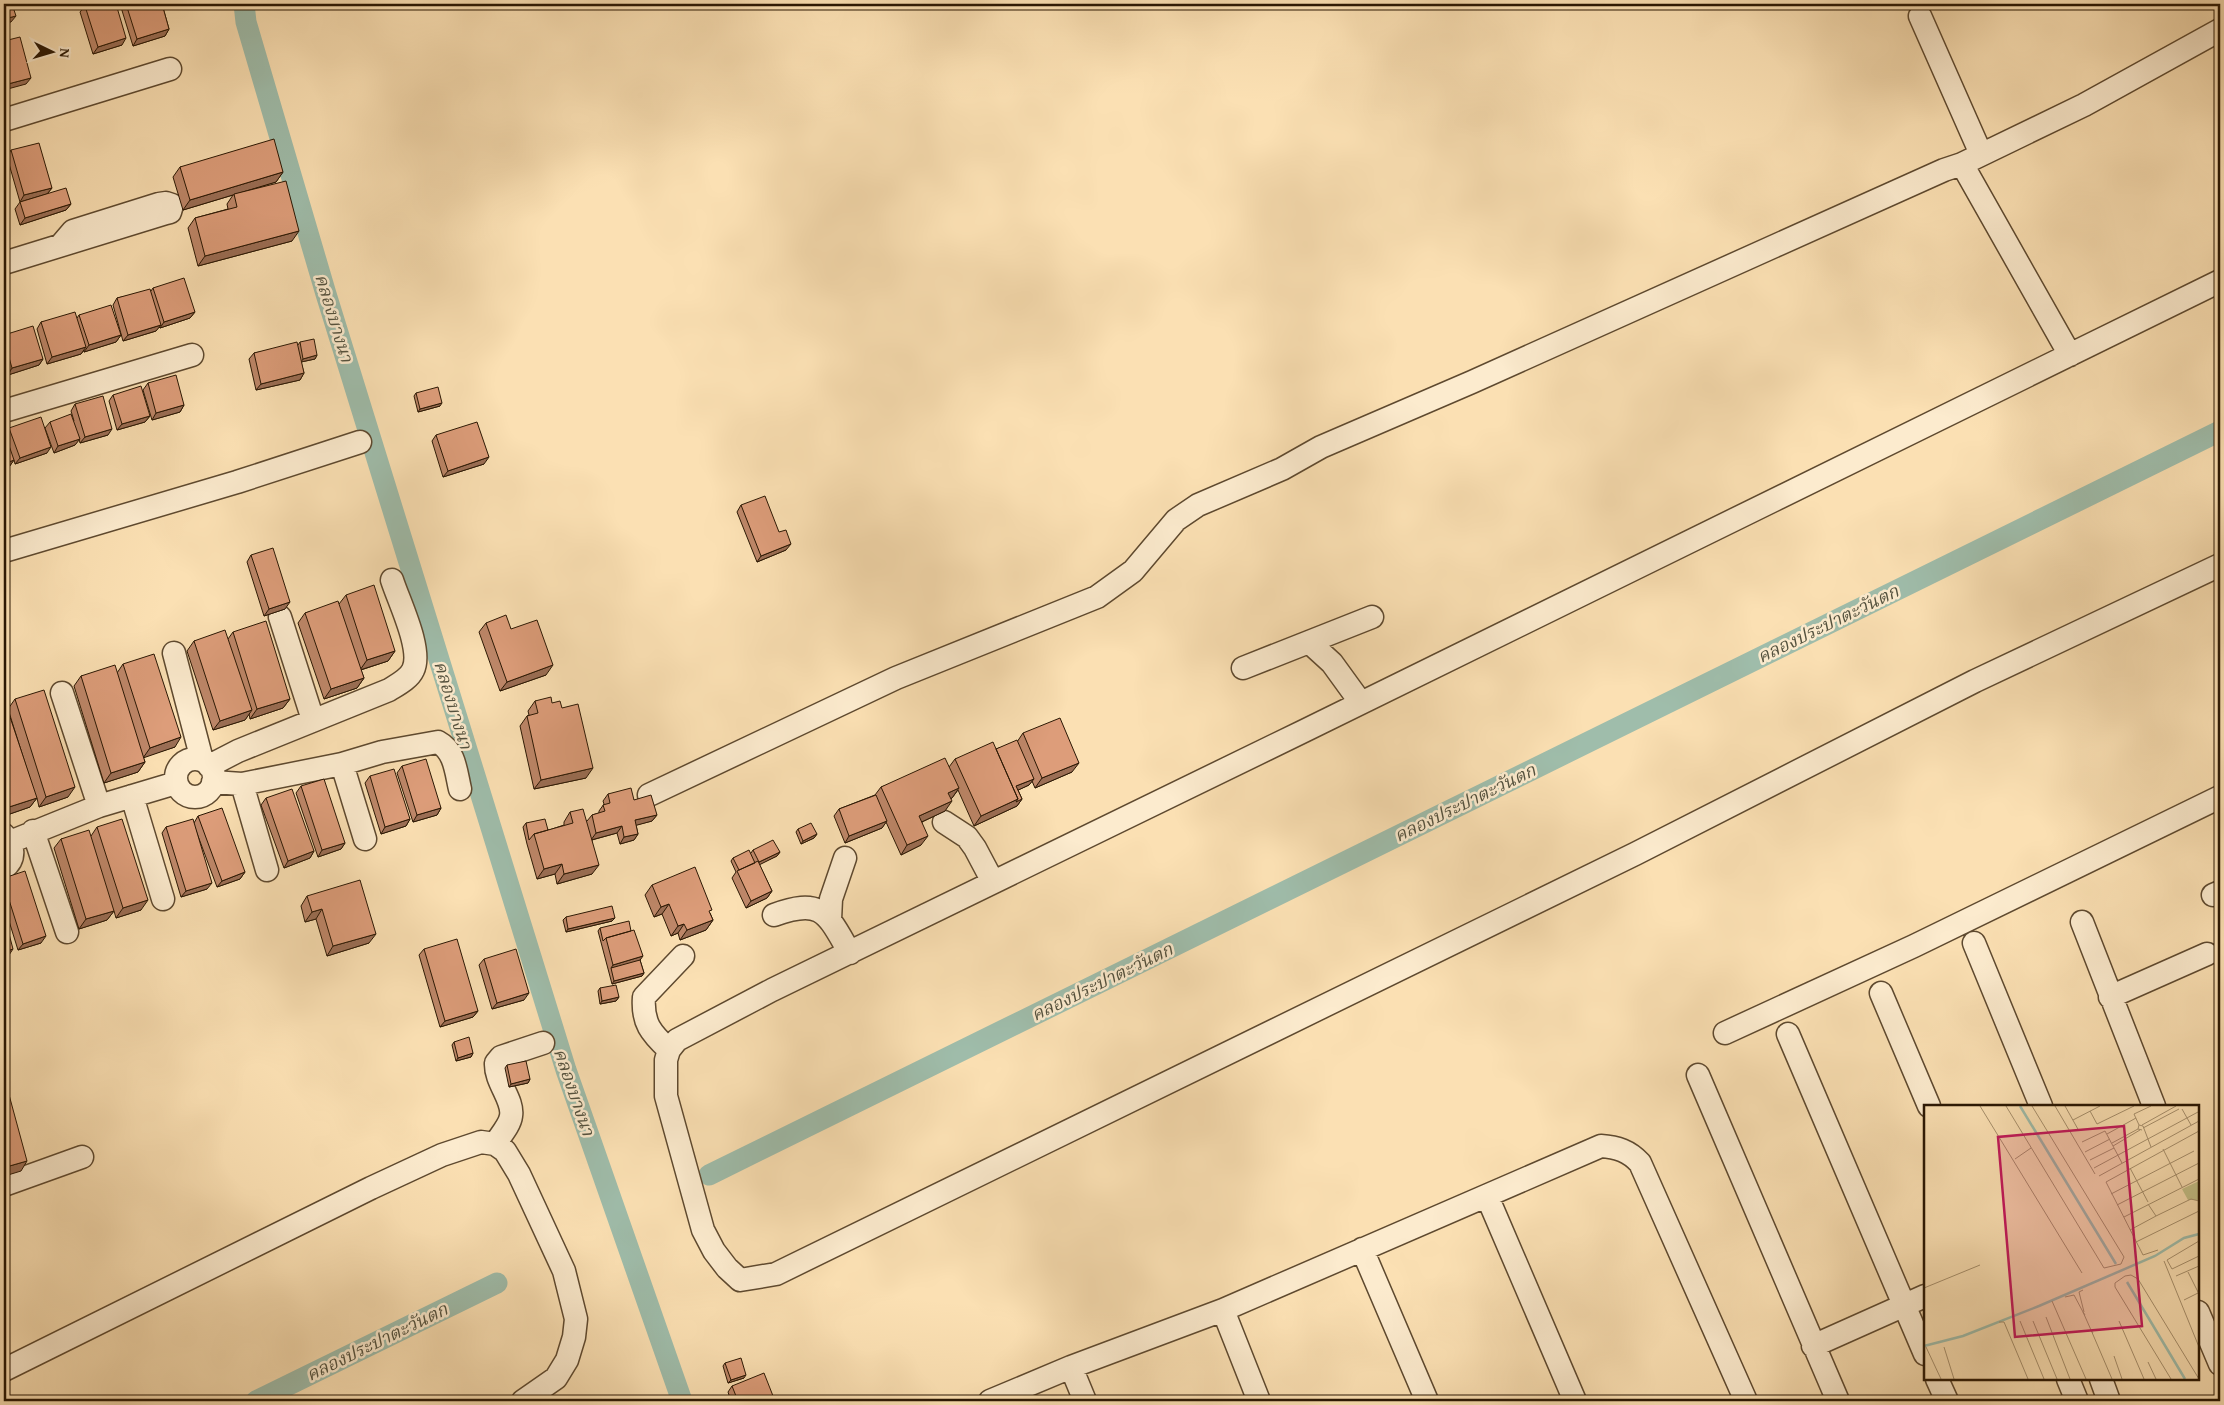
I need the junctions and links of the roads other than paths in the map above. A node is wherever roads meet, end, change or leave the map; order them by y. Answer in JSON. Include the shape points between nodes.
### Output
{"nodes":[{"id":1,"x":1920,"y":16,"type":"dead end"},
{"id":2,"x":2220,"y":30,"type":"edge"},
{"id":3,"x":170,"y":69,"type":"dead end"},
{"id":4,"x":4,"y":120,"type":"edge"},
{"id":5,"x":1972,"y":159,"type":"junction"},
{"id":6,"x":61,"y":245,"type":"dead end"},
{"id":7,"x":4,"y":263,"type":"edge"},
{"id":8,"x":2220,"y":281,"type":"edge"},
{"id":9,"x":192,"y":355,"type":"dead end"},
{"id":10,"x":2070,"y":355,"type":"junction"},
{"id":11,"x":4,"y":411,"type":"edge"},
{"id":12,"x":360,"y":442,"type":"dead end"},
{"id":13,"x":4,"y":551,"type":"edge"},
{"id":14,"x":2220,"y":565,"type":"edge"},
{"id":15,"x":392,"y":580,"type":"dead end"},
{"id":16,"x":280,"y":617,"type":"edge"},
{"id":17,"x":1372,"y":617,"type":"dead end"},
{"id":18,"x":1310,"y":642,"type":"junction"},
{"id":19,"x":174,"y":653,"type":"dead end"},
{"id":20,"x":1243,"y":668,"type":"dead end"},
{"id":21,"x":62,"y":693,"type":"dead end"},
{"id":22,"x":1361,"y":703,"type":"junction"},
{"id":23,"x":314,"y":720,"type":"junction"},
{"id":24,"x":342,"y":764,"type":"junction"},
{"id":25,"x":208,"y":769,"type":"junction"},
{"id":26,"x":176,"y":783,"type":"junction"},
{"id":27,"x":242,"y":784,"type":"junction"},
{"id":28,"x":460,"y":789,"type":"dead end"},
{"id":29,"x":649,"y":795,"type":"edge"},
{"id":30,"x":132,"y":796,"type":"junction"},
{"id":31,"x":2220,"y":797,"type":"edge"},
{"id":32,"x":99,"y":806,"type":"junction"},
{"id":33,"x":944,"y":822,"type":"dead end"},
{"id":34,"x":33,"y":831,"type":"junction"},
{"id":35,"x":7,"y":838,"type":"edge"},
{"id":36,"x":365,"y":839,"type":"dead end"},
{"id":37,"x":845,"y":858,"type":"dead end"},
{"id":38,"x":4,"y":868,"type":"edge"},
{"id":39,"x":267,"y":870,"type":"dead end"},
{"id":40,"x":993,"y":882,"type":"junction"},
{"id":41,"x":163,"y":899,"type":"dead end"},
{"id":42,"x":774,"y":915,"type":"dead end"},
{"id":43,"x":830,"y":920,"type":"junction"},
{"id":44,"x":2082,"y":922,"type":"dead end"},
{"id":45,"x":67,"y":932,"type":"dead end"},
{"id":46,"x":1974,"y":943,"type":"dead end"},
{"id":47,"x":850,"y":953,"type":"junction"},
{"id":48,"x":2207,"y":954,"type":"dead end"},
{"id":49,"x":683,"y":956,"type":"dead end"},
{"id":50,"x":1881,"y":993,"type":"dead end"},
{"id":51,"x":2110,"y":997,"type":"junction"},
{"id":52,"x":1725,"y":1033,"type":"dead end"},
{"id":53,"x":1788,"y":1034,"type":"dead end"},
{"id":54,"x":543,"y":1043,"type":"dead end"},
{"id":55,"x":669,"y":1050,"type":"junction"},
{"id":56,"x":1698,"y":1075,"type":"dead end"},
{"id":57,"x":1928,"y":1105,"type":"edge"},
{"id":58,"x":2041,"y":1105,"type":"edge"},
{"id":59,"x":2154,"y":1105,"type":"edge"},
{"id":60,"x":495,"y":1144,"type":"junction"},
{"id":61,"x":82,"y":1157,"type":"dead end"},
{"id":62,"x":4,"y":1185,"type":"edge"},
{"id":63,"x":1487,"y":1196,"type":"junction"},
{"id":64,"x":1362,"y":1249,"type":"junction"},
{"id":65,"x":1924,"y":1296,"type":"edge"},
{"id":66,"x":1903,"y":1306,"type":"junction"},
{"id":67,"x":1223,"y":1310,"type":"junction"},
{"id":68,"x":2199,"y":1314,"type":"edge"},
{"id":69,"x":1813,"y":1346,"type":"junction"},
{"id":70,"x":1924,"y":1352,"type":"edge"},
{"id":71,"x":2220,"y":1364,"type":"edge"},
{"id":72,"x":1071,"y":1367,"type":"junction"},
{"id":73,"x":4,"y":1370,"type":"edge"},
{"id":74,"x":1937,"y":1380,"type":"edge"},
{"id":75,"x":2068,"y":1380,"type":"edge"},
{"id":76,"x":2101,"y":1380,"type":"edge"},
{"id":77,"x":523,"y":1401,"type":"edge"},
{"id":78,"x":990,"y":1401,"type":"edge"},
{"id":79,"x":1085,"y":1401,"type":"edge"},
{"id":80,"x":1260,"y":1401,"type":"edge"},
{"id":81,"x":1427,"y":1401,"type":"edge"},
{"id":82,"x":1575,"y":1401,"type":"edge"},
{"id":83,"x":1746,"y":1401,"type":"edge"},
{"id":84,"x":1838,"y":1401,"type":"edge"},
{"id":85,"x":1947,"y":1401,"type":"edge"},
{"id":86,"x":2077,"y":1401,"type":"edge"},
{"id":87,"x":2109,"y":1401,"type":"edge"}],
"edges":[{"from":1,"to":5,"type":"street"},
{"from":2,"to":5,"type":"street","via":[[2084,105]]},
{"from":3,"to":4,"type":"street"},
{"from":5,"to":10,"type":"street"},
{"from":5,"to":29,"type":"street","via":[[1321,447],[1282,469],[1198,505],[1176,520],[1133,571],[1097,597],[896,678]]},
{"from":6,"to":7,"type":"street"},
{"from":8,"to":10,"type":"street"},
{"from":9,"to":11,"type":"street"},
{"from":10,"to":22,"type":"street"},
{"from":12,"to":13,"type":"street"},
{"from":14,"to":55,"type":"street","via":[[1975,681],[1635,854],[776,1274],[740,1280],[714,1251],[703,1230],[666,1096]]},
{"from":15,"to":23,"type":"street","via":[[417,658],[413,672],[389,690]]},
{"from":16,"to":23,"type":"street"},
{"from":17,"to":18,"type":"street"},
{"from":18,"to":20,"type":"street"},
{"from":18,"to":22,"type":"street","via":[[1332,664]]},
{"from":19,"to":25,"type":"street"},
{"from":21,"to":32,"type":"street"},
{"from":22,"to":40,"type":"street"},
{"from":23,"to":25,"type":"street","via":[[238,751]]},
{"from":24,"to":27,"type":"street"},
{"from":24,"to":28,"type":"street","via":[[382,752],[438,742],[451,753]]},
{"from":24,"to":36,"type":"street"},
{"from":25,"to":26,"type":"street","via":[[194,759],[186,761],[179,766]]},
{"from":25,"to":26,"type":"street","via":[[210,790],[203,795],[186,796]]},
{"from":25,"to":27,"type":"street"},
{"from":26,"to":30,"type":"street"},
{"from":27,"to":39,"type":"street"},
{"from":30,"to":32,"type":"street"},
{"from":30,"to":41,"type":"street"},
{"from":31,"to":52,"type":"street","via":[[1914,946]]},
{"from":32,"to":34,"type":"street"},
{"from":33,"to":40,"type":"street","via":[[967,837]]},
{"from":34,"to":35,"type":"street"},
{"from":34,"to":45,"type":"street"},
{"from":35,"to":38,"type":"street","via":[[13,850],[12,858]]},
{"from":37,"to":43,"type":"street","via":[[831,899]]},
{"from":40,"to":47,"type":"street"},
{"from":42,"to":43,"type":"street","via":[[805,906]]},
{"from":43,"to":47,"type":"street"},
{"from":44,"to":51,"type":"street"},
{"from":46,"to":58,"type":"street"},
{"from":47,"to":55,"type":"street","via":[[677,1040]]},
{"from":48,"to":51,"type":"street"},
{"from":49,"to":55,"type":"street","via":[[644,997],[645,1021],[654,1036]]},
{"from":50,"to":57,"type":"street"},
{"from":51,"to":59,"type":"street"},
{"from":53,"to":66,"type":"street"},
{"from":54,"to":60,"type":"street","via":[[501,1057],[496,1063],[495,1073],[512,1117]]},
{"from":56,"to":69,"type":"street"},
{"from":60,"to":73,"type":"street","via":[[481,1142],[460,1148],[371,1188]]},
{"from":60,"to":77,"type":"street","via":[[505,1151],[546,1228],[564,1271],[576,1319],[572,1345],[556,1378]]},
{"from":61,"to":62,"type":"street"},
{"from":63,"to":64,"type":"street"},
{"from":63,"to":82,"type":"street"},
{"from":63,"to":83,"type":"street","via":[[1601,1146],[1614,1147],[1634,1156],[1640,1163]]},
{"from":64,"to":67,"type":"street"},
{"from":64,"to":81,"type":"street"},
{"from":65,"to":66,"type":"street"},
{"from":66,"to":69,"type":"street"},
{"from":66,"to":70,"type":"street"},
{"from":67,"to":72,"type":"street"},
{"from":67,"to":80,"type":"street"},
{"from":68,"to":71,"type":"street"},
{"from":69,"to":84,"type":"street"},
{"from":72,"to":78,"type":"street"},
{"from":72,"to":79,"type":"street"},
{"from":74,"to":85,"type":"street"},
{"from":75,"to":86,"type":"street"},
{"from":76,"to":87,"type":"street"}]}
